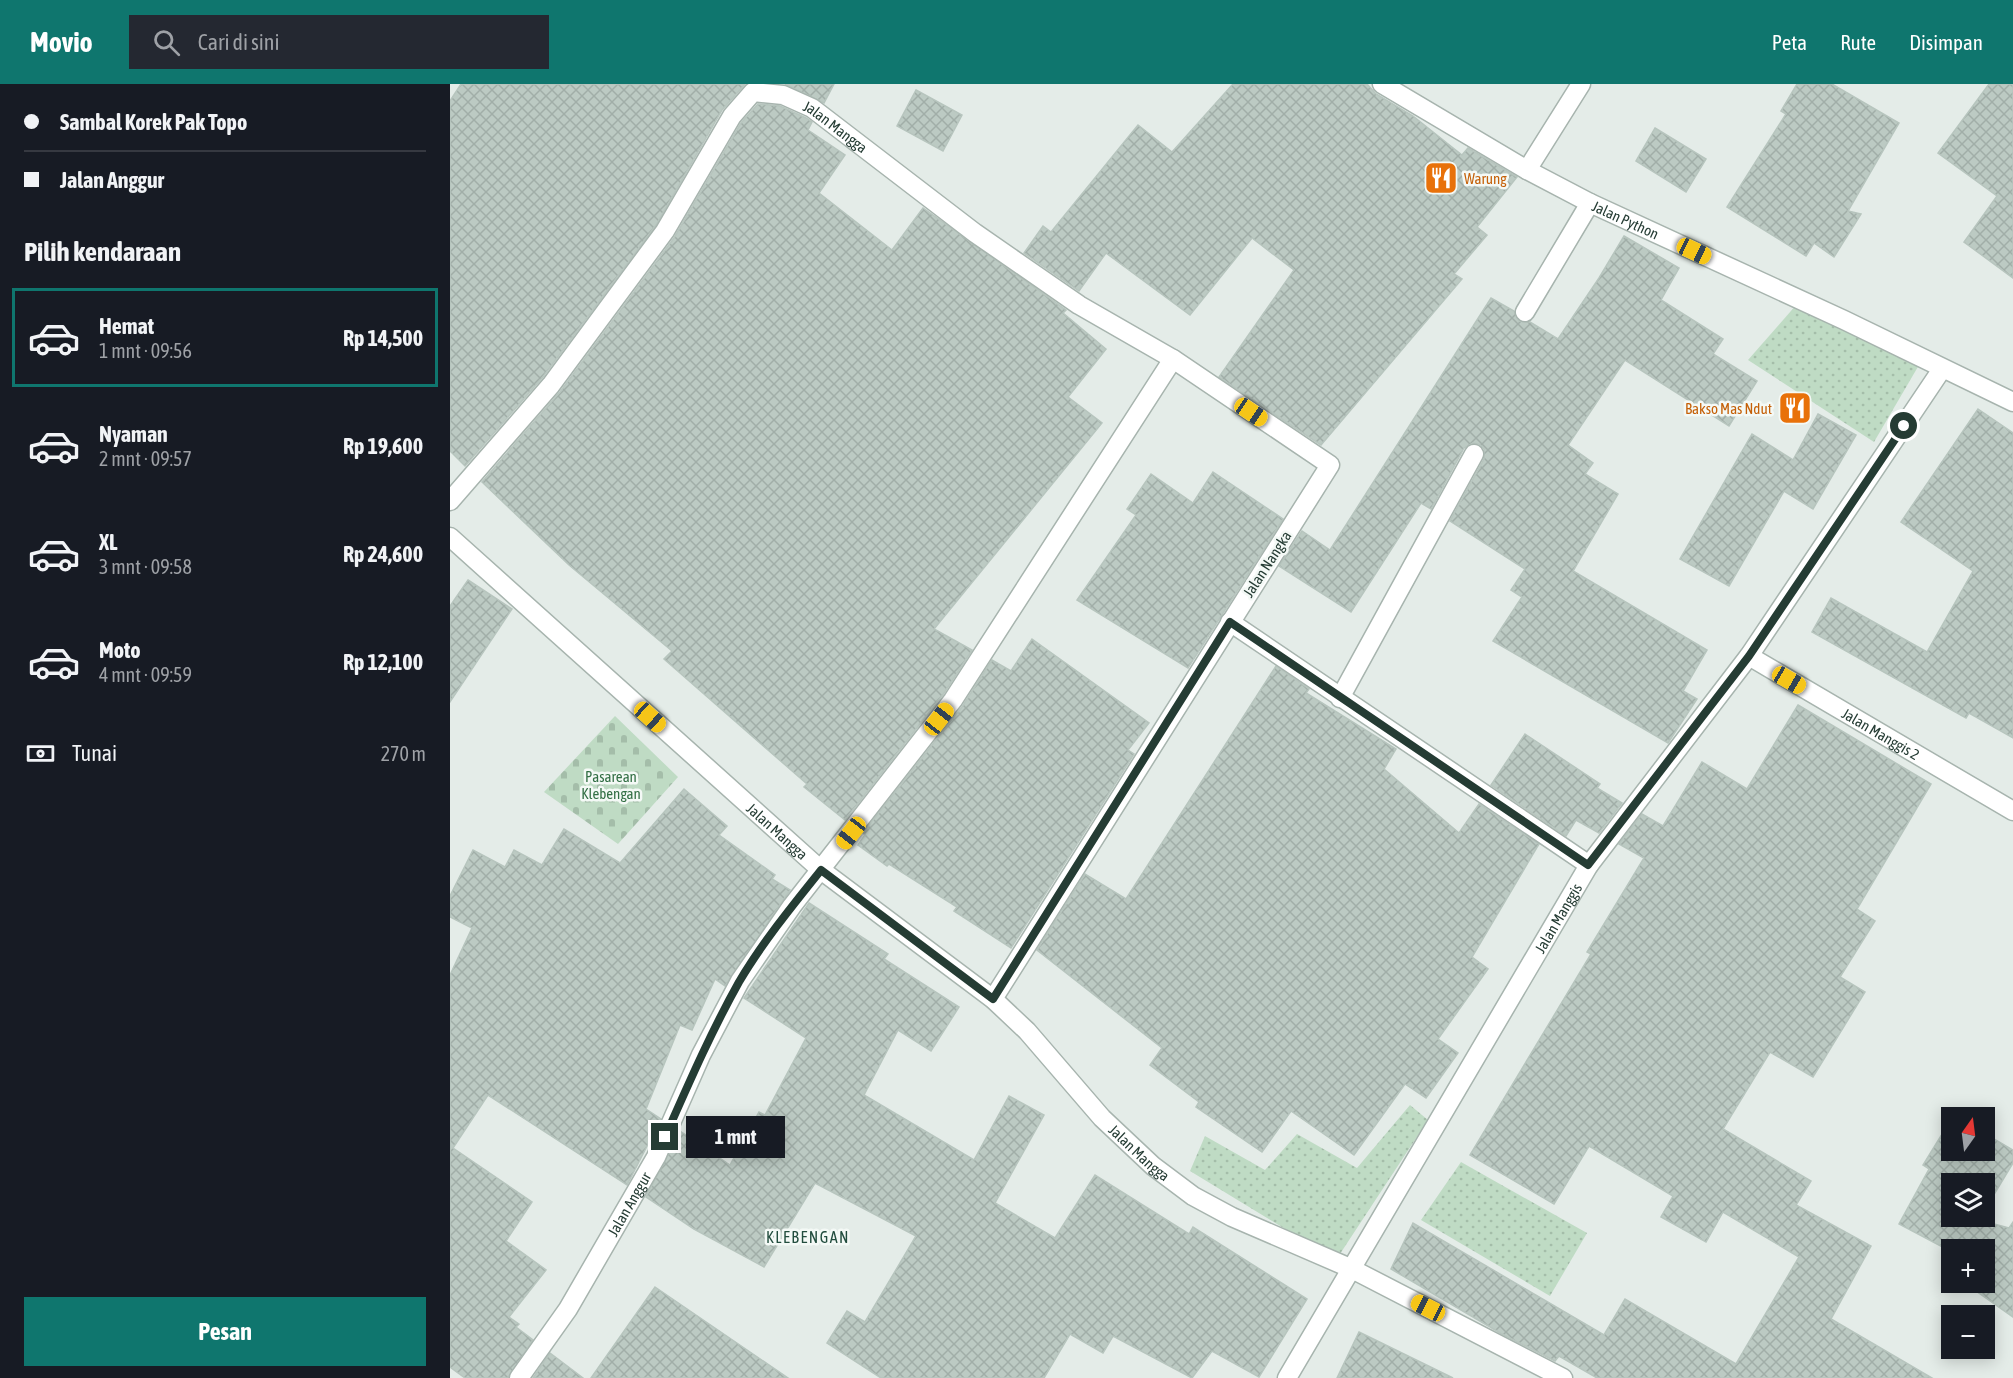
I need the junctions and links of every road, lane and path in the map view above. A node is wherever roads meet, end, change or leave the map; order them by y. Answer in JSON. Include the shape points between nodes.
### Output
{"nodes":[{"id":1,"x":1382,"y":84,"type":"edge"},
{"id":2,"x":1581,"y":84,"type":"edge"},
{"id":3,"x":1527,"y":170,"type":"junction"},
{"id":4,"x":1590,"y":203,"type":"junction"},
{"id":5,"x":1525,"y":312,"type":"dead end"},
{"id":6,"x":1173,"y":359,"type":"junction"},
{"id":7,"x":1942,"y":369,"type":"junction"},
{"id":8,"x":2013,"y":402,"type":"edge"},
{"id":9,"x":1474,"y":454,"type":"dead end"},
{"id":10,"x":1330,"y":465,"type":"joint"},
{"id":11,"x":450,"y":501,"type":"edge"},
{"id":12,"x":450,"y":537,"type":"edge"},
{"id":13,"x":1230,"y":622,"type":"junction"},
{"id":14,"x":1749,"y":656,"type":"junction"},
{"id":15,"x":1340,"y":698,"type":"junction"},
{"id":16,"x":2013,"y":811,"type":"edge"},
{"id":17,"x":1588,"y":865,"type":"junction"},
{"id":18,"x":821,"y":870,"type":"junction"},
{"id":19,"x":993,"y":999,"type":"junction"},
{"id":20,"x":1350,"y":1268,"type":"junction"},
{"id":21,"x":519,"y":1378,"type":"edge"},
{"id":22,"x":1287,"y":1378,"type":"edge"},
{"id":23,"x":1563,"y":1378,"type":"edge"}],
"edges":[{"from":1,"to":3,"type":"street","name":"Jalan Python"},
{"from":2,"to":3,"type":"street"},
{"from":3,"to":4,"type":"street","name":"Jalan Python"},
{"from":4,"to":5,"type":"street"},
{"from":4,"to":7,"type":"street","name":"Jalan Python"},
{"from":6,"to":10,"type":"street","name":"Jalan Mangga"},
{"from":6,"to":11,"type":"street","name":"Jalan Mangga","via":[[1079,304],[975,233],[812,108],[783,95],[753,92],[732,116],[665,231],[564,368]]},
{"from":6,"to":18,"type":"street","name":"Jalan Anggur","via":[[953,700]]},
{"from":7,"to":8,"type":"street"},
{"from":7,"to":14,"type":"street","name":"Jalan Manggis"},
{"from":9,"to":15,"type":"street"},
{"from":10,"to":13,"type":"street","name":"Jalan Nangka"},
{"from":12,"to":18,"type":"street","name":"Jalan Mangga"},
{"from":13,"to":15,"type":"street"},
{"from":13,"to":19,"type":"street","name":"Jalan Nangka"},
{"from":14,"to":16,"type":"street","name":"Jalan Manggis 2"},
{"from":14,"to":17,"type":"street","name":"Jalan Manggis"},
{"from":15,"to":17,"type":"street"},
{"from":17,"to":20,"type":"street","name":"Jalan Manggis"},
{"from":18,"to":19,"type":"street","name":"Jalan Mangga"},
{"from":18,"to":21,"type":"street","name":"Jalan Anggur","via":[[740,981],[701,1055],[656,1157],[568,1309]]},
{"from":19,"to":20,"type":"street","name":"Jalan Mangga","via":[[1027,1031],[1102,1118],[1153,1166],[1193,1196],[1232,1217]]},
{"from":20,"to":22,"type":"street","name":"Jalan Manggis"},
{"from":20,"to":23,"type":"street","name":"Jalan Mangga"}]}
